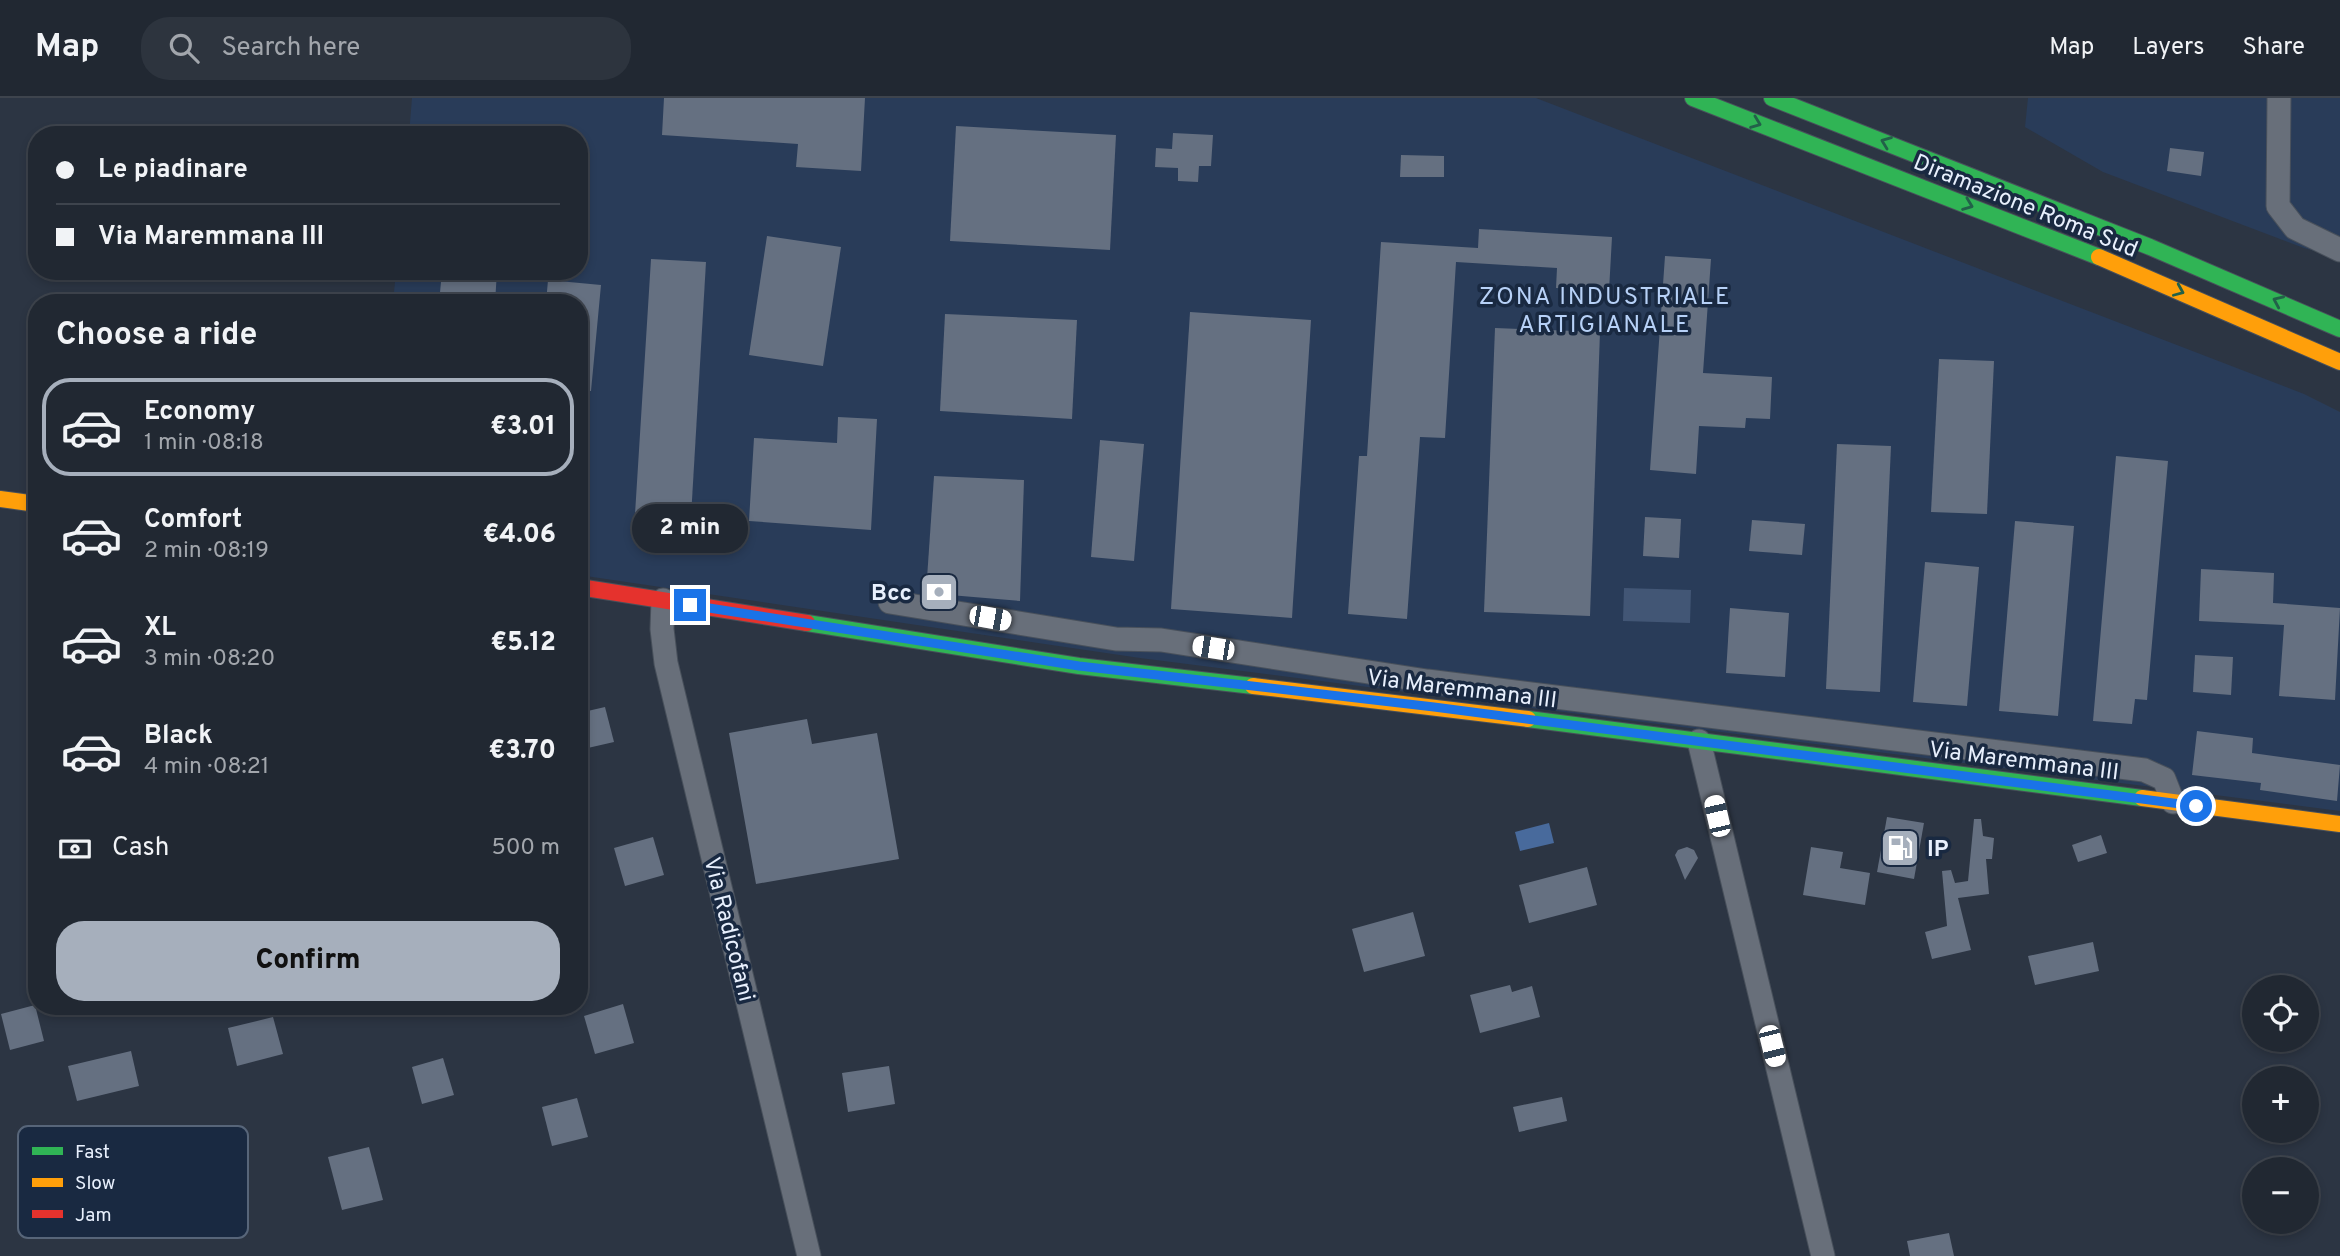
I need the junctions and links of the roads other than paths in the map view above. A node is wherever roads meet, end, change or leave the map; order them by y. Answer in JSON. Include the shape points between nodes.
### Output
{"nodes":[{"id":1,"x":1693,"y":98,"type":"edge"},
{"id":2,"x":1772,"y":98,"type":"edge"},
{"id":3,"x":2279,"y":98,"type":"edge"},
{"id":4,"x":2340,"y":250,"type":"edge"},
{"id":5,"x":2340,"y":330,"type":"edge"},
{"id":6,"x":2340,"y":362,"type":"edge"},
{"id":7,"x":0,"y":499,"type":"edge"},
{"id":8,"x":28,"y":503,"type":"edge"},
{"id":9,"x":588,"y":588,"type":"edge"},
{"id":10,"x":663,"y":600,"type":"junction"},
{"id":11,"x":890,"y":602,"type":"dead end"},
{"id":12,"x":1699,"y":741,"type":"junction"},
{"id":13,"x":2173,"y":802,"type":"junction"},
{"id":14,"x":2340,"y":824,"type":"edge"},
{"id":15,"x":809,"y":1256,"type":"edge"},
{"id":16,"x":1823,"y":1256,"type":"edge"}],
"edges":[{"from":1,"to":6,"type":"main road","name":"Diramazione Roma Sud","one_way":true,"via":[[2030,230]]},
{"from":5,"to":2,"type":"main road","name":"Diramazione Roma Sud","one_way":true,"via":[[2138,242]]},
{"from":3,"to":4,"type":"street","via":[[2278,206],[2295,228]]},
{"from":7,"to":8,"type":"main road"},
{"from":9,"to":10,"type":"main road","name":"Via Maremmana III"},
{"from":10,"to":12,"type":"main road","name":"Via Maremmana III","via":[[1079,666]]},
{"from":10,"to":15,"type":"street","name":"Via Radicofani","via":[[666,663]]},
{"from":11,"to":13,"type":"street","via":[[1116,639],[1161,640],[1427,681],[2144,770],[2164,779]]},
{"from":12,"to":13,"type":"main road","name":"Via Maremmana III"},
{"from":12,"to":16,"type":"street"},
{"from":13,"to":14,"type":"main road","name":"Via Maremmana III"}]}
